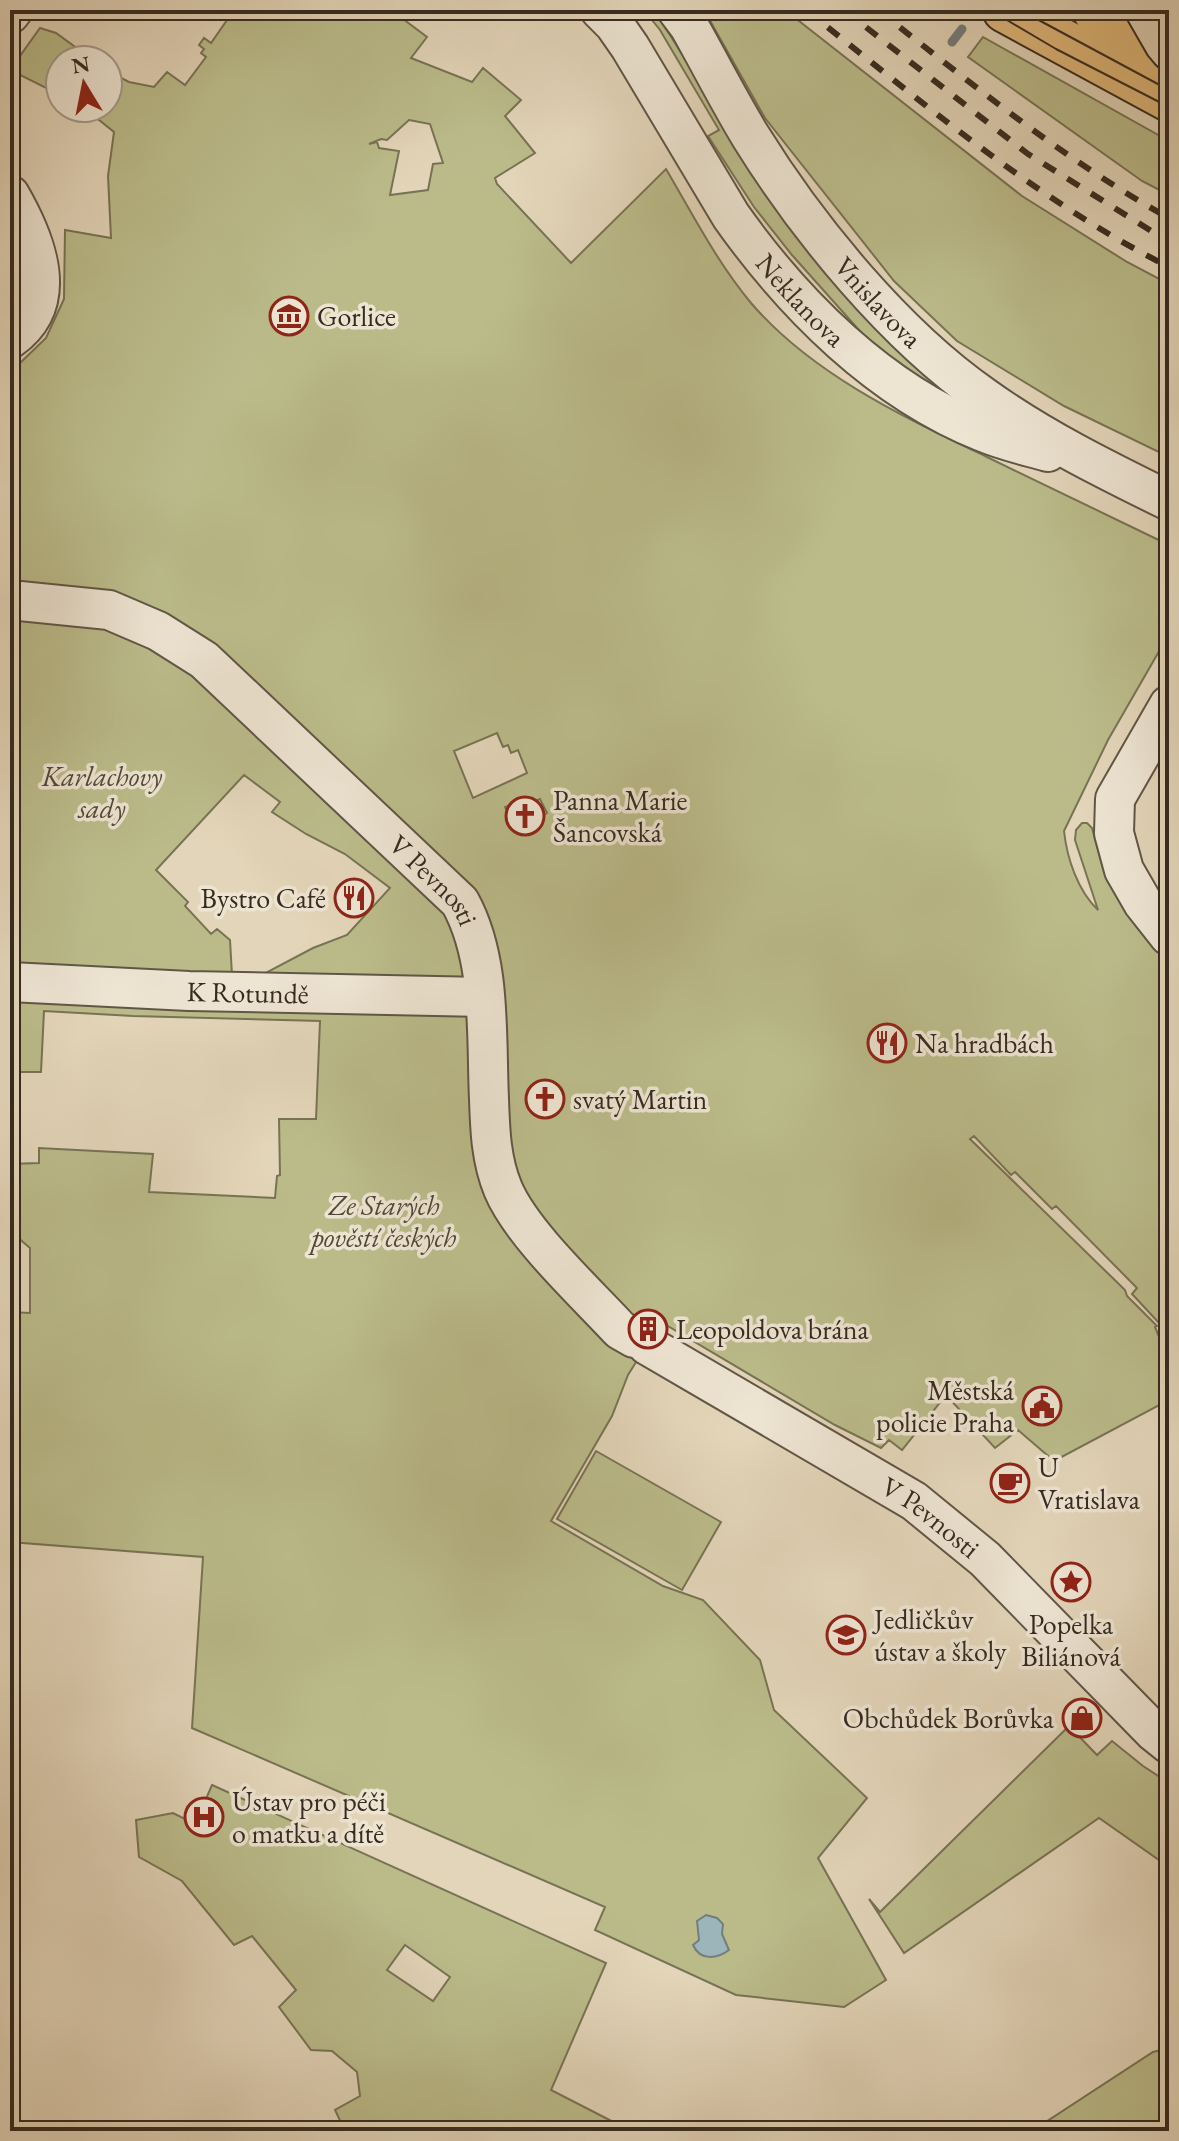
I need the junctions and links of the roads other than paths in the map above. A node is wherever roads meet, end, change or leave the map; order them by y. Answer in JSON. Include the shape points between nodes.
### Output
{"nodes":[{"id":1,"x":600,"y":10,"type":"edge"},
{"id":2,"x":677,"y":10,"type":"edge"},
{"id":3,"x":1005,"y":10,"type":"edge"},
{"id":4,"x":1095,"y":10,"type":"edge"},
{"id":5,"x":1157,"y":93,"type":"edge"},
{"id":6,"x":10,"y":195,"type":"edge"},
{"id":7,"x":10,"y":339,"type":"edge"},
{"id":8,"x":1104,"y":469,"type":"junction"},
{"id":9,"x":1169,"y":501,"type":"edge"},
{"id":10,"x":10,"y":600,"type":"edge"},
{"id":11,"x":1169,"y":705,"type":"edge"},
{"id":12,"x":1169,"y":936,"type":"edge"},
{"id":13,"x":10,"y":982,"type":"edge"},
{"id":14,"x":484,"y":997,"type":"junction"},
{"id":15,"x":1169,"y":1744,"type":"edge"}],
"edges":[{"from":1,"to":8,"type":"street","name":"Neklanova","via":[[630,47],[731,216],[813,315],[865,362],[934,408],[984,433]]},
{"from":2,"to":8,"type":"street","name":"Vnislavova","via":[[794,200],[903,329],[985,398]]},
{"from":3,"to":5,"type":"main road"},
{"from":4,"to":5,"type":"main road","via":[[1129,69]]},
{"from":6,"to":7,"type":"street","via":[[32,238],[40,289],[32,316]]},
{"from":8,"to":9,"type":"street","name":"Vnislavova"},
{"from":10,"to":14,"type":"street","name":"V Pevnosti","via":[[109,610],[158,631],[204,660],[460,902],[474,933]]},
{"from":11,"to":12,"type":"street","via":[[1115,799],[1114,833],[1124,870]]},
{"from":13,"to":14,"type":"street","name":"K Rotundě"},
{"from":14,"to":15,"type":"street","name":"V Pevnosti","via":[[491,1149],[503,1191],[529,1230],[620,1330],[914,1501],[985,1559]]}]}
